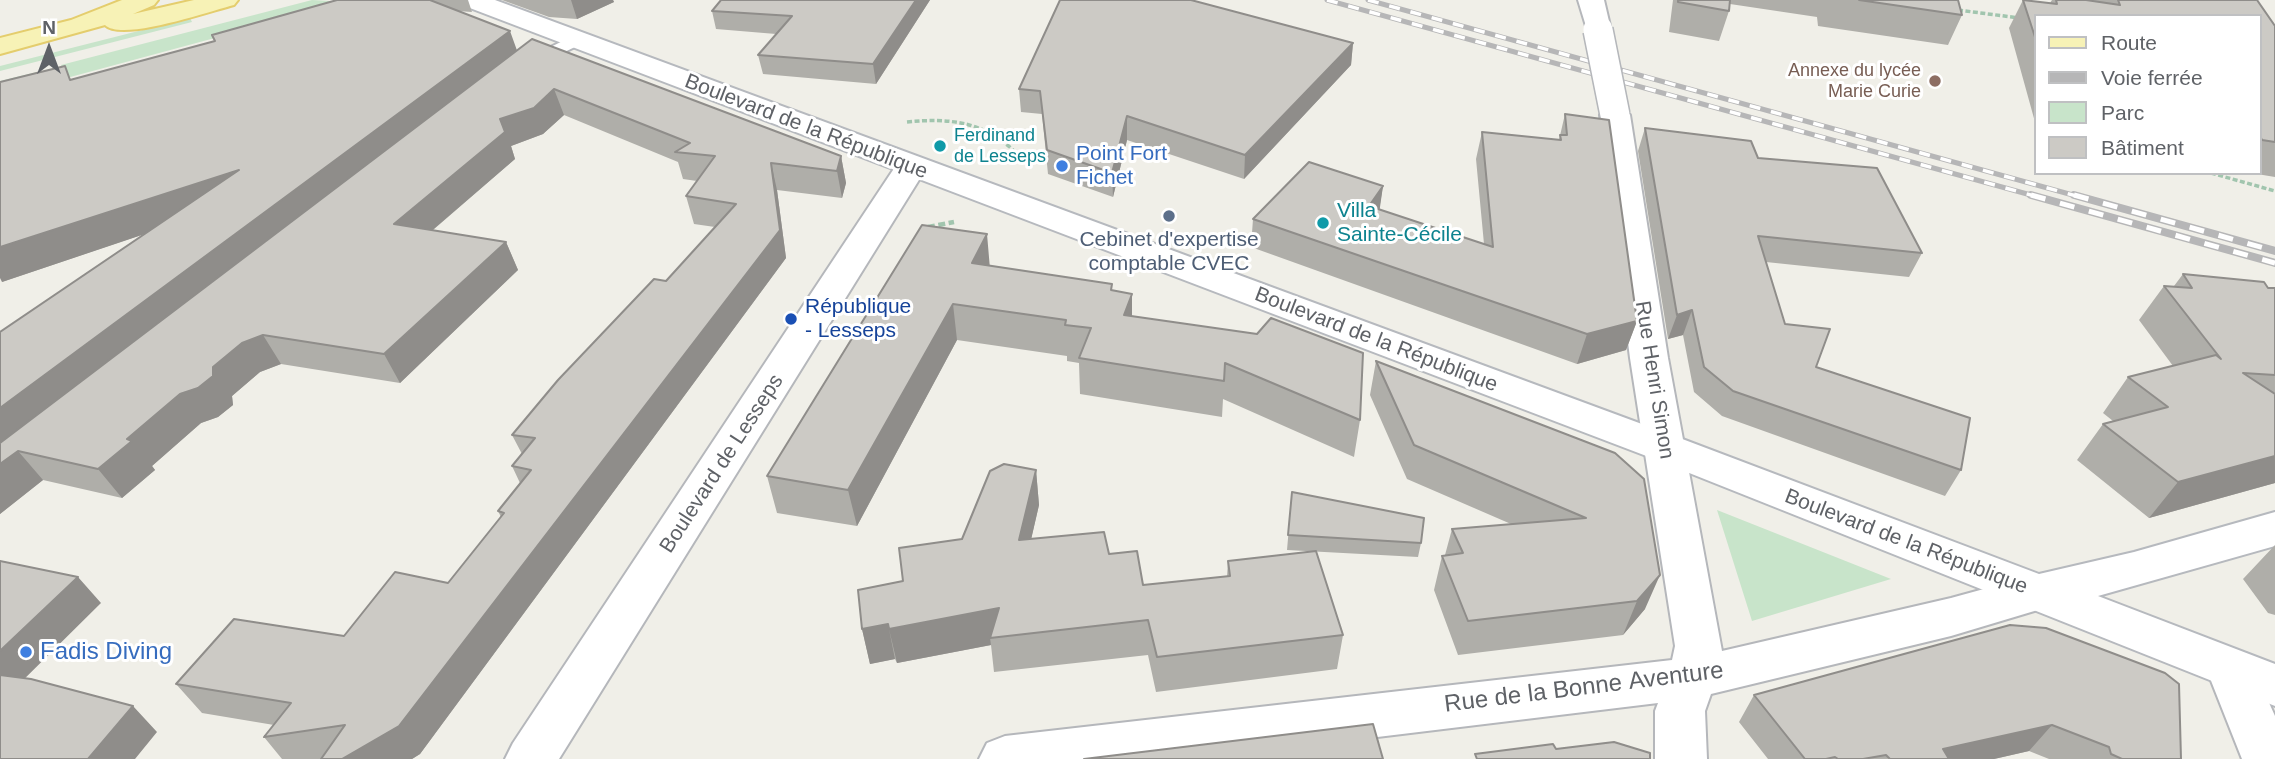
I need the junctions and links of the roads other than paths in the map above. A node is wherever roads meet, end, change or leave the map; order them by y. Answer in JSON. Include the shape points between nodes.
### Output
{"nodes":[{"id":1,"x":225,"y":0,"type":"edge"},
{"id":2,"x":474,"y":0,"type":"edge"},
{"id":3,"x":1591,"y":0,"type":"edge"},
{"id":4,"x":139,"y":1,"type":"edge"},
{"id":5,"x":80,"y":26,"type":"junction"},
{"id":6,"x":577,"y":39,"type":"junction"},
{"id":7,"x":0,"y":46,"type":"edge"},
{"id":8,"x":508,"y":78,"type":"edge"},
{"id":9,"x":911,"y":167,"type":"junction"},
{"id":10,"x":1663,"y":447,"type":"junction"},
{"id":11,"x":2275,"y":528,"type":"edge"},
{"id":12,"x":2035,"y":593,"type":"junction"},
{"id":13,"x":2230,"y":668,"type":"junction"},
{"id":14,"x":1693,"y":678,"type":"junction"},
{"id":15,"x":2275,"y":685,"type":"edge"},
{"id":16,"x":531,"y":759,"type":"edge"},
{"id":17,"x":1005,"y":759,"type":"edge"},
{"id":18,"x":1681,"y":759,"type":"edge"},
{"id":19,"x":2268,"y":759,"type":"edge"}],
"edges":[{"from":1,"to":5,"type":"main road","via":[[142,21]]},
{"from":2,"to":6,"type":"street","name":"Boulevard de la République"},
{"from":3,"to":10,"type":"street","name":"Rue Henri Simon","bridge":true,"via":[[1615,115]]},
{"from":4,"to":5,"type":"main road"},
{"from":5,"to":7,"type":"main road"},
{"from":6,"to":8,"type":"lane","via":[[530,60]]},
{"from":6,"to":9,"type":"street","name":"Boulevard de la République"},
{"from":9,"to":10,"type":"street","name":"Boulevard de la République"},
{"from":9,"to":16,"type":"street","name":"Boulevard de Lesseps"},
{"from":10,"to":12,"type":"street","name":"Boulevard de la République"},
{"from":10,"to":14,"type":"street","name":"Rue Henri Simon","via":[[1699,646]]},
{"from":11,"to":12,"type":"street","name":"Rue de la Bonne Aventure","via":[[2134,570]]},
{"from":12,"to":13,"type":"street","name":"Boulevard de la République"},
{"from":12,"to":14,"type":"street","name":"Rue de la Bonne Aventure"},
{"from":13,"to":15,"type":"street","name":"Boulevard de la République"},
{"from":13,"to":19,"type":"street"},
{"from":14,"to":17,"type":"street","name":"Rue de la Bonne Aventure"},
{"from":14,"to":18,"type":"street","name":"Rue Henri Simon","via":[[1680,710]]}]}
